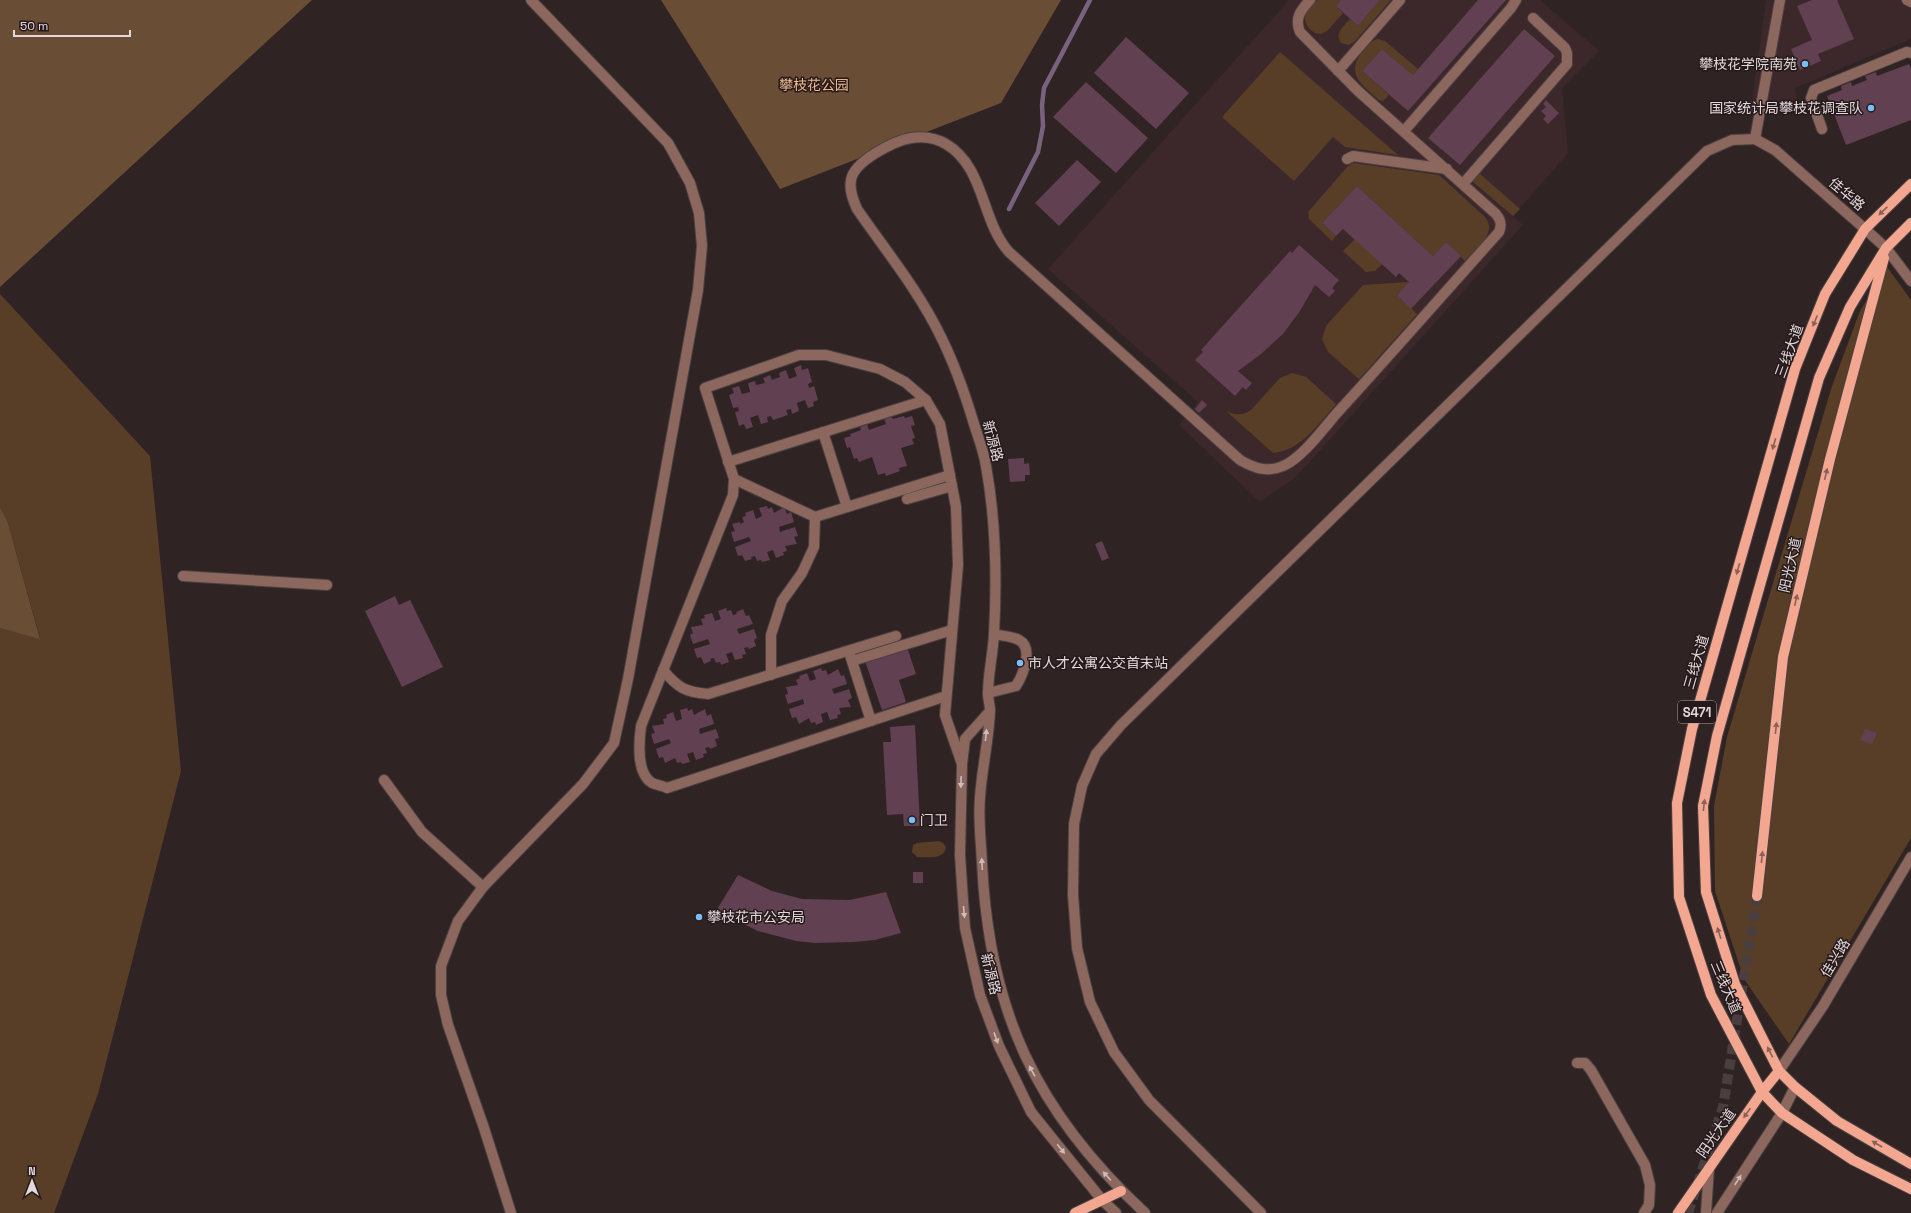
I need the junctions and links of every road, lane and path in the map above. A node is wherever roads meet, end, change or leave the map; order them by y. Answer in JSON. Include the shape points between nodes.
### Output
{"nodes":[{"id":1,"x":531,"y":0,"type":"edge"},
{"id":2,"x":1310,"y":0,"type":"edge"},
{"id":3,"x":1400,"y":0,"type":"edge"},
{"id":4,"x":1516,"y":0,"type":"edge"},
{"id":5,"x":1780,"y":0,"type":"edge"},
{"id":6,"x":1907,"y":0,"type":"edge"},
{"id":7,"x":1911,"y":2,"type":"edge"},
{"id":8,"x":1533,"y":18,"type":"dead end"},
{"id":9,"x":1911,"y":54,"type":"edge"},
{"id":10,"x":1338,"y":71,"type":"junction"},
{"id":11,"x":1822,"y":129,"type":"dead end"},
{"id":12,"x":1404,"y":131,"type":"junction"},
{"id":13,"x":1755,"y":139,"type":"junction"},
{"id":14,"x":1347,"y":158,"type":"dead end"},
{"id":15,"x":1447,"y":169,"type":"junction"},
{"id":16,"x":1463,"y":184,"type":"junction"},
{"id":17,"x":1911,"y":184,"type":"edge"},
{"id":18,"x":1911,"y":223,"type":"edge"},
{"id":19,"x":1866,"y":228,"type":"junction"},
{"id":20,"x":1886,"y":248,"type":"junction"},
{"id":21,"x":1911,"y":281,"type":"edge"},
{"id":22,"x":926,"y":400,"type":"junction"},
{"id":23,"x":823,"y":432,"type":"junction"},
{"id":24,"x":728,"y":462,"type":"junction"},
{"id":25,"x":950,"y":475,"type":"junction"},
{"id":26,"x":734,"y":479,"type":"junction"},
{"id":27,"x":952,"y":486,"type":"junction"},
{"id":28,"x":907,"y":499,"type":"dead end"},
{"id":29,"x":847,"y":507,"type":"junction"},
{"id":30,"x":815,"y":517,"type":"junction"},
{"id":31,"x":182,"y":576,"type":"dead end"},
{"id":32,"x":327,"y":585,"type":"dead end"},
{"id":33,"x":952,"y":630,"type":"junction"},
{"id":34,"x":994,"y":634,"type":"junction"},
{"id":35,"x":896,"y":636,"type":"dead end"},
{"id":36,"x":848,"y":651,"type":"junction"},
{"id":37,"x":852,"y":661,"type":"junction"},
{"id":38,"x":663,"y":670,"type":"junction"},
{"id":39,"x":771,"y":675,"type":"junction"},
{"id":40,"x":988,"y":693,"type":"junction"},
{"id":41,"x":946,"y":696,"type":"junction"},
{"id":42,"x":990,"y":711,"type":"junction"},
{"id":43,"x":871,"y":721,"type":"junction"},
{"id":44,"x":962,"y":764,"type":"junction"},
{"id":45,"x":384,"y":780,"type":"dead end"},
{"id":46,"x":1911,"y":857,"type":"edge"},
{"id":47,"x":483,"y":887,"type":"junction"},
{"id":48,"x":1757,"y":896,"type":"tunnel mouth"},
{"id":49,"x":1577,"y":1063,"type":"dead end"},
{"id":50,"x":1779,"y":1071,"type":"junction"},
{"id":51,"x":1795,"y":1087,"type":"junction"},
{"id":52,"x":1762,"y":1092,"type":"junction"},
{"id":53,"x":1782,"y":1113,"type":"junction"},
{"id":54,"x":1911,"y":1164,"type":"edge"},
{"id":55,"x":1709,"y":1168,"type":"junction"},
{"id":56,"x":1911,"y":1189,"type":"edge"},
{"id":57,"x":1121,"y":1191,"type":"junction"},
{"id":58,"x":1102,"y":1200,"type":"junction"},
{"id":59,"x":511,"y":1213,"type":"edge"},
{"id":60,"x":1075,"y":1213,"type":"edge"},
{"id":61,"x":1116,"y":1213,"type":"edge"},
{"id":62,"x":1145,"y":1213,"type":"edge"},
{"id":63,"x":1261,"y":1213,"type":"edge"},
{"id":64,"x":1644,"y":1213,"type":"edge"},
{"id":65,"x":1678,"y":1213,"type":"edge"},
{"id":66,"x":1706,"y":1213,"type":"edge"},
{"id":67,"x":1717,"y":1213,"type":"edge"}],
"edges":[{"from":1,"to":47,"type":"street","via":[[668,143],[690,183],[699,213],[702,246],[697,297],[628,679],[614,743],[583,784]]},
{"from":2,"to":10,"type":"street","via":[[1298,15],[1300,32]]},
{"from":3,"to":10,"type":"street"},
{"from":4,"to":12,"type":"street"},
{"from":5,"to":13,"type":"street"},
{"from":6,"to":7,"type":"street"},
{"from":8,"to":16,"type":"street","via":[[1565,48],[1568,53],[1566,64]]},
{"from":9,"to":11,"type":"street","via":[[1907,52],[1814,90],[1811,98]]},
{"from":10,"to":12,"type":"street"},
{"from":12,"to":15,"type":"street"},
{"from":13,"to":19,"type":"street","name":"佳华路","via":[[1775,150]]},
{"from":13,"to":63,"type":"street","via":[[1732,140],[1707,151],[1121,725],[1096,754],[1082,786],[1074,832],[1073,895],[1077,948],[1090,1002],[1114,1052],[1149,1100]]},
{"from":14,"to":15,"type":"street","via":[[1353,156]]},
{"from":15,"to":16,"type":"street"},
{"from":16,"to":34,"type":"street","name":"新源路","via":[[1496,214],[1501,223],[1500,232],[1294,459],[1273,470],[1261,469],[1240,460],[1009,252],[994,232],[975,178],[967,164],[947,145],[936,139],[912,138],[900,141],[867,160],[855,171],[851,180],[857,209],[919,298],[941,336],[958,375],[986,462],[993,514]]},
{"from":17,"to":19,"type":"main road","name":"三线大道","number":"S471","one_way":true},
{"from":18,"to":20,"type":"main road","name":"三线大道","number":"S471"},
{"from":19,"to":20,"type":"street","name":"佳华路"},
{"from":19,"to":52,"type":"main road","name":"三线大道","number":"S471","one_way":true,"via":[[1825,294],[1795,369],[1692,729],[1677,803],[1679,898],[1711,995]]},
{"from":20,"to":21,"type":"street","name":"佳华路"},
{"from":48,"to":20,"type":"main road","name":"阳光大道","one_way":true,"via":[[1783,657],[1830,459]]},
{"from":50,"to":20,"type":"main road","name":"三线大道","number":"S471","one_way":true,"via":[[1736,984],[1706,892],[1703,806],[1717,736],[1819,378],[1850,307]]},
{"from":22,"to":23,"type":"street"},
{"from":22,"to":24,"type":"street","via":[[905,382],[880,370],[826,355],[799,355],[704,388]]},
{"from":22,"to":25,"type":"street","via":[[940,424]]},
{"from":23,"to":24,"type":"street"},
{"from":23,"to":29,"type":"street"},
{"from":24,"to":26,"type":"street"},
{"from":25,"to":27,"type":"street"},
{"from":25,"to":29,"type":"street"},
{"from":26,"to":30,"type":"street"},
{"from":26,"to":38,"type":"street","via":[[733,495]]},
{"from":27,"to":28,"type":"street"},
{"from":27,"to":33,"type":"street","via":[[956,507],[958,565]]},
{"from":29,"to":30,"type":"street"},
{"from":30,"to":39,"type":"street","via":[[814,547],[802,573],[782,601],[771,635]]},
{"from":31,"to":32,"type":"street"},
{"from":33,"to":37,"type":"street"},
{"from":33,"to":41,"type":"street"},
{"from":34,"to":40,"type":"street","name":"新源路"},
{"from":34,"to":40,"type":"street","via":[[1021,640],[1026,652],[1025,667],[1016,686]]},
{"from":35,"to":36,"type":"street"},
{"from":36,"to":37,"type":"street"},
{"from":36,"to":39,"type":"street"},
{"from":37,"to":43,"type":"street"},
{"from":38,"to":39,"type":"street","via":[[674,684],[689,692],[708,694]]},
{"from":38,"to":43,"type":"street","via":[[641,726],[638,747],[642,767],[651,782],[667,788]]},
{"from":40,"to":42,"type":"street","name":"新源路"},
{"from":41,"to":43,"type":"street"},
{"from":41,"to":44,"type":"street","via":[[945,715]]},
{"from":42,"to":44,"type":"street","name":"新源路","via":[[965,739]]},
{"from":57,"to":42,"type":"street","name":"新源路","one_way":true,"via":[[1088,1155],[1053,1107],[1029,1066],[1011,1025],[996,976],[984,907],[980,800]]},
{"from":44,"to":58,"type":"street","name":"新源路","one_way":true,"via":[[960,855],[965,928],[980,995],[999,1046],[1031,1112]]},
{"from":45,"to":47,"type":"street","via":[[422,832]]},
{"from":46,"to":50,"type":"street","name":"佳兴路","via":[[1823,1006]]},
{"from":47,"to":59,"type":"street","via":[[458,921],[441,966],[441,995],[448,1025]]},
{"from":49,"to":64,"type":"street","via":[[1585,1063],[1591,1070],[1645,1165],[1650,1185],[1649,1205]]},
{"from":50,"to":51,"type":"main road","name":"三线大道","number":"S471"},
{"from":50,"to":52,"type":"main road","name":"阳光大道"},
{"from":51,"to":53,"type":"street"},
{"from":54,"to":51,"type":"main road","name":"三线大道","number":"S471","one_way":true,"via":[[1837,1121]]},
{"from":52,"to":53,"type":"main road","name":"三线大道","number":"S471"},
{"from":52,"to":55,"type":"main road","name":"阳光大道","one_way":true},
{"from":53,"to":56,"type":"main road","name":"三线大道","number":"S471","via":[[1853,1160]]},
{"from":67,"to":53,"type":"street","one_way":true},
{"from":55,"to":65,"type":"main road","name":"阳光大道"},
{"from":55,"to":66,"type":"street"},
{"from":57,"to":58,"type":"main road"},
{"from":57,"to":62,"type":"street","name":"新源路"},
{"from":58,"to":60,"type":"main road"},
{"from":58,"to":61,"type":"street","name":"新源路"}]}
